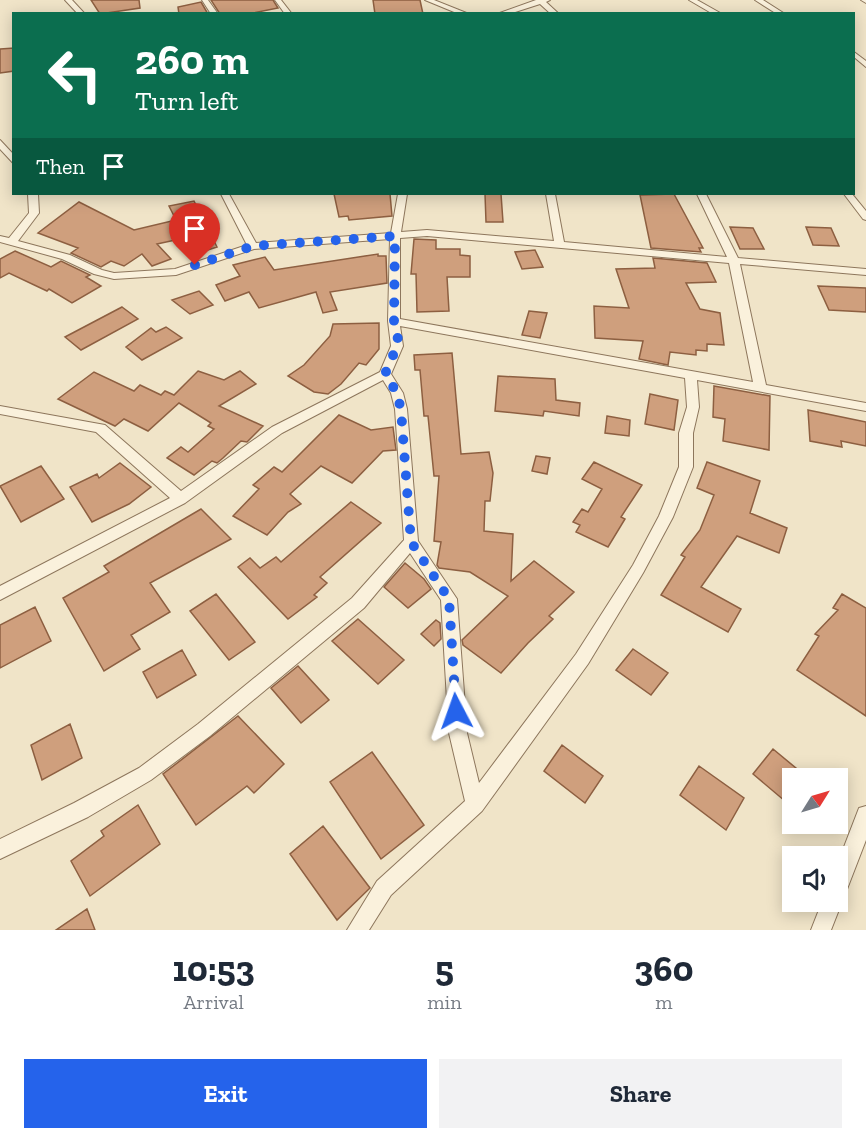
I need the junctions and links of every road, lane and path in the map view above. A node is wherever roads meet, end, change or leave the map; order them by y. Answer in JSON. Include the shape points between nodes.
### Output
{"nodes":[{"id":1,"x":68,"y":0,"type":"edge"},
{"id":2,"x":278,"y":0,"type":"edge"},
{"id":3,"x":428,"y":0,"type":"edge"},
{"id":4,"x":692,"y":0,"type":"edge"},
{"id":5,"x":758,"y":0,"type":"edge"},
{"id":6,"x":542,"y":1,"type":"edge"},
{"id":7,"x":80,"y":12,"type":"edge"},
{"id":8,"x":287,"y":12,"type":"edge"},
{"id":9,"x":461,"y":12,"type":"edge"},
{"id":10,"x":506,"y":12,"type":"edge"},
{"id":11,"x":554,"y":12,"type":"edge"},
{"id":12,"x":715,"y":12,"type":"edge"},
{"id":13,"x":779,"y":12,"type":"edge"},
{"id":14,"x":855,"y":57,"type":"edge"},
{"id":15,"x":866,"y":65,"type":"edge"},
{"id":16,"x":0,"y":143,"type":"edge"},
{"id":17,"x":12,"y":158,"type":"edge"},
{"id":18,"x":33,"y":195,"type":"edge"},
{"id":19,"x":226,"y":195,"type":"edge"},
{"id":20,"x":402,"y":195,"type":"edge"},
{"id":21,"x":551,"y":195,"type":"edge"},
{"id":22,"x":702,"y":195,"type":"edge"},
{"id":23,"x":849,"y":195,"type":"edge"},
{"id":24,"x":866,"y":217,"type":"edge"},
{"id":25,"x":395,"y":236,"type":"junction"},
{"id":26,"x":5,"y":241,"type":"edge"},
{"id":27,"x":559,"y":244,"type":"junction"},
{"id":28,"x":253,"y":246,"type":"junction"},
{"id":29,"x":734,"y":260,"type":"junction"},
{"id":30,"x":866,"y":272,"type":"edge"},
{"id":31,"x":394,"y":321,"type":"junction"},
{"id":32,"x":385,"y":374,"type":"junction"},
{"id":33,"x":692,"y":375,"type":"junction"},
{"id":34,"x":760,"y":387,"type":"junction"},
{"id":35,"x":866,"y":407,"type":"edge"},
{"id":36,"x":0,"y":410,"type":"edge"},
{"id":37,"x":180,"y":500,"type":"junction"},
{"id":38,"x":411,"y":542,"type":"junction"},
{"id":39,"x":0,"y":594,"type":"edge"},
{"id":40,"x":476,"y":804,"type":"junction"},
{"id":41,"x":866,"y":815,"type":"edge"},
{"id":42,"x":0,"y":849,"type":"edge"},
{"id":43,"x":848,"y":862,"type":"edge"},
{"id":44,"x":828,"y":912,"type":"edge"},
{"id":45,"x":357,"y":930,"type":"edge"},
{"id":46,"x":821,"y":930,"type":"edge"}],
"edges":[{"from":1,"to":7,"type":"street"},
{"from":2,"to":8,"type":"street"},
{"from":3,"to":9,"type":"street"},
{"from":4,"to":12,"type":"street"},
{"from":5,"to":13,"type":"street"},
{"from":6,"to":10,"type":"street"},
{"from":6,"to":11,"type":"street"},
{"from":14,"to":15,"type":"street"},
{"from":16,"to":17,"type":"street"},
{"from":18,"to":26,"type":"street","via":[[34,213]]},
{"from":19,"to":28,"type":"street"},
{"from":20,"to":25,"type":"street"},
{"from":21,"to":27,"type":"street"},
{"from":22,"to":29,"type":"street"},
{"from":23,"to":24,"type":"street"},
{"from":25,"to":27,"type":"street","via":[[427,232]]},
{"from":25,"to":28,"type":"street"},
{"from":25,"to":31,"type":"street"},
{"from":26,"to":28,"type":"street","via":[[66,256],[114,276],[176,272]]},
{"from":27,"to":29,"type":"street"},
{"from":29,"to":30,"type":"street"},
{"from":29,"to":34,"type":"street"},
{"from":31,"to":32,"type":"street","via":[[397,346]]},
{"from":31,"to":33,"type":"street"},
{"from":32,"to":37,"type":"street","via":[[277,430]]},
{"from":32,"to":38,"type":"street","via":[[397,393],[401,410]]},
{"from":33,"to":34,"type":"street"},
{"from":33,"to":40,"type":"street","via":[[693,407],[686,433],[686,467],[666,517],[582,659]]},
{"from":34,"to":35,"type":"street"},
{"from":36,"to":37,"type":"street","via":[[100,428]]},
{"from":37,"to":39,"type":"street"},
{"from":38,"to":40,"type":"street","via":[[449,599],[458,733]]},
{"from":38,"to":42,"type":"street","via":[[358,603],[204,730],[145,774]]},
{"from":40,"to":45,"type":"street","via":[[384,888]]},
{"from":41,"to":43,"type":"street"},
{"from":44,"to":46,"type":"street"}]}
